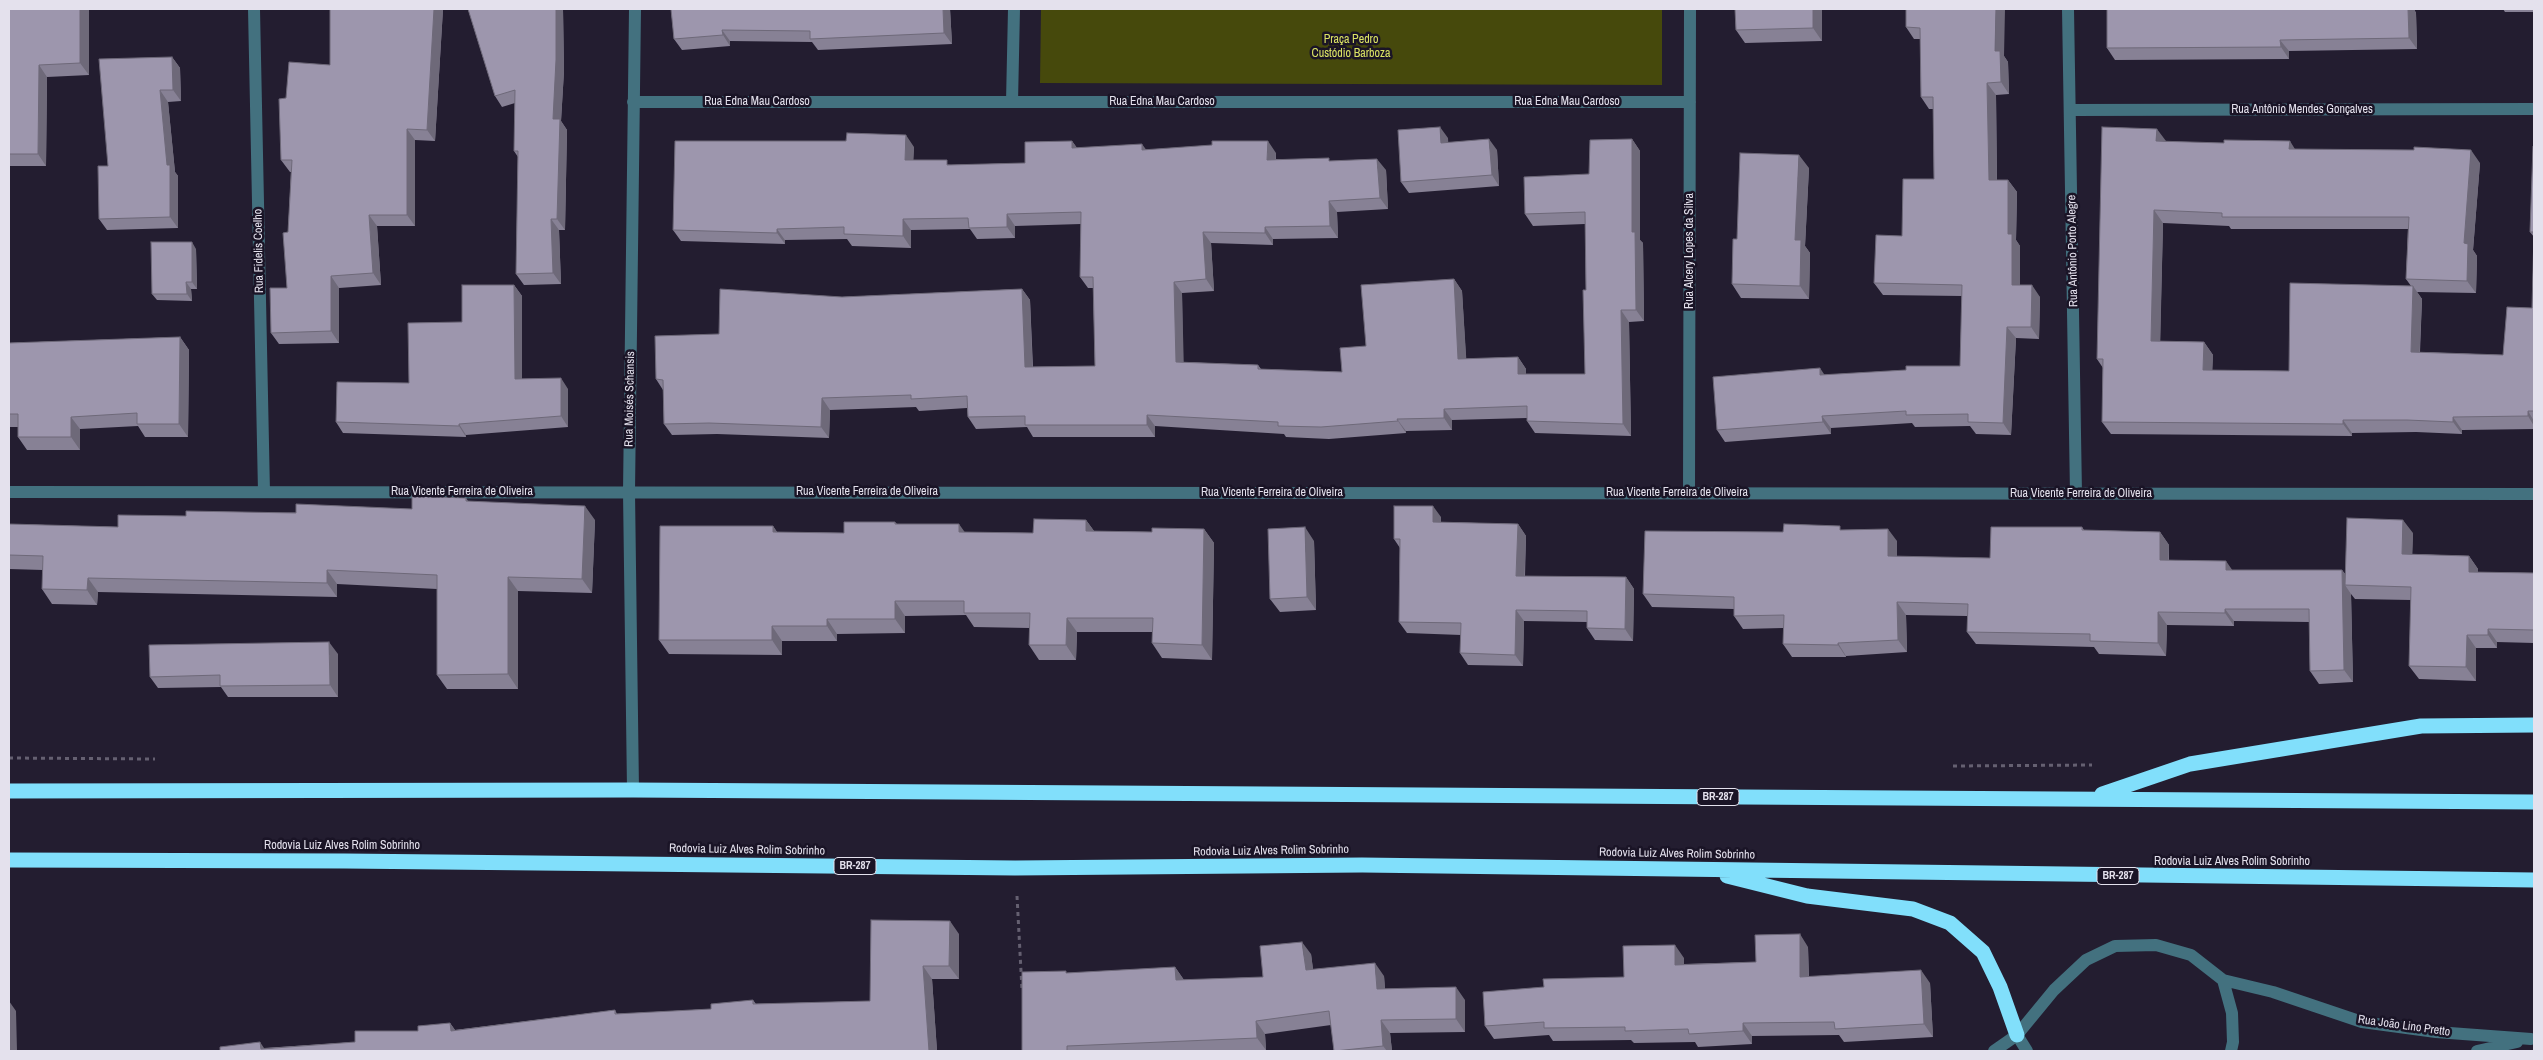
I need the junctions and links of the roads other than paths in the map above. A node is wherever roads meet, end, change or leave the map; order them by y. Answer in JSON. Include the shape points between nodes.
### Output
{"nodes":[{"id":1,"x":254,"y":9,"type":"edge"},
{"id":2,"x":635,"y":9,"type":"edge"},
{"id":3,"x":1014,"y":9,"type":"edge"},
{"id":4,"x":1690,"y":9,"type":"edge"},
{"id":5,"x":2068,"y":9,"type":"edge"},
{"id":6,"x":633,"y":102,"type":"junction"},
{"id":7,"x":1012,"y":102,"type":"junction"},
{"id":8,"x":1690,"y":102,"type":"junction"},
{"id":9,"x":2534,"y":109,"type":"edge"},
{"id":10,"x":2070,"y":110,"type":"junction"},
{"id":11,"x":9,"y":492,"type":"edge"},
{"id":12,"x":264,"y":492,"type":"junction"},
{"id":13,"x":629,"y":492,"type":"junction"},
{"id":14,"x":1689,"y":494,"type":"junction"},
{"id":15,"x":2076,"y":494,"type":"junction"},
{"id":16,"x":2534,"y":494,"type":"edge"},
{"id":17,"x":2534,"y":725,"type":"edge"},
{"id":18,"x":632,"y":790,"type":"junction"},
{"id":19,"x":9,"y":791,"type":"edge"},
{"id":20,"x":2091,"y":798,"type":"junction"},
{"id":21,"x":2534,"y":802,"type":"edge"},
{"id":22,"x":9,"y":860,"type":"edge"},
{"id":23,"x":1701,"y":869,"type":"junction"},
{"id":24,"x":2534,"y":880,"type":"edge"},
{"id":25,"x":2222,"y":980,"type":"junction"},
{"id":26,"x":2017,"y":1036,"type":"junction"},
{"id":27,"x":2533,"y":1039,"type":"edge"},
{"id":28,"x":1994,"y":1051,"type":"edge"},
{"id":29,"x":2027,"y":1051,"type":"edge"},
{"id":30,"x":2231,"y":1051,"type":"edge"},
{"id":31,"x":2477,"y":1051,"type":"edge"}],
"edges":[{"from":1,"to":12,"type":"street","name":"Rua Fidelis Coelho"},
{"from":2,"to":6,"type":"street","name":"Rua Moisés Schansis"},
{"from":3,"to":7,"type":"street"},
{"from":4,"to":8,"type":"street","name":"Rua Alcery Lopes da Silva"},
{"from":5,"to":10,"type":"street","name":"Rua Antônio Porto Alegre"},
{"from":6,"to":7,"type":"street","name":"Rua Edna Mau Cardoso"},
{"from":6,"to":13,"type":"street","name":"Rua Moisés Schansis"},
{"from":7,"to":8,"type":"street","name":"Rua Edna Mau Cardoso"},
{"from":8,"to":14,"type":"street","name":"Rua Alcery Lopes da Silva"},
{"from":9,"to":10,"type":"street","name":"Rua Antônio Mendes Gonçalves"},
{"from":10,"to":15,"type":"street","name":"Rua Antônio Porto Alegre"},
{"from":11,"to":12,"type":"street","name":"Rua Vicente Ferreira de Oliveira"},
{"from":12,"to":13,"type":"street","name":"Rua Vicente Ferreira de Oliveira"},
{"from":13,"to":14,"type":"street","name":"Rua Vicente Ferreira de Oliveira"},
{"from":13,"to":18,"type":"street","name":"Rua Moisés Schansis"},
{"from":14,"to":15,"type":"street","name":"Rua Vicente Ferreira de Oliveira"},
{"from":15,"to":16,"type":"street","name":"Rua Vicente Ferreira de Oliveira"},
{"from":17,"to":20,"type":"highway","number":"BR-287","via":[[2402,729],[2190,764]]},
{"from":18,"to":19,"type":"highway","number":"BR-287"},
{"from":18,"to":20,"type":"highway","number":"BR-287"},
{"from":20,"to":21,"type":"highway","number":"BR-287"},
{"from":22,"to":23,"type":"highway","name":"Rodovia Luiz Alves Rolim Sobrinho","number":"BR-287","via":[[1015,868],[1362,865]]},
{"from":23,"to":24,"type":"highway","name":"Rodovia Luiz Alves Rolim Sobrinho","number":"BR-287"},
{"from":23,"to":26,"type":"highway","via":[[1807,896],[1913,909],[1950,923],[1983,952],[2000,987]]},
{"from":25,"to":26,"type":"street","via":[[2191,956],[2156,945],[2116,946],[2086,960],[2054,990]]},
{"from":25,"to":27,"type":"street","name":"Rua João Lino Pretto","via":[[2273,992],[2362,1022],[2436,1032]]},
{"from":25,"to":30,"type":"street","via":[[2232,1013]]},
{"from":26,"to":28,"type":"street"},
{"from":26,"to":29,"type":"street"},
{"from":27,"to":31,"type":"street","name":"Rua João Lino Pretto"}]}
